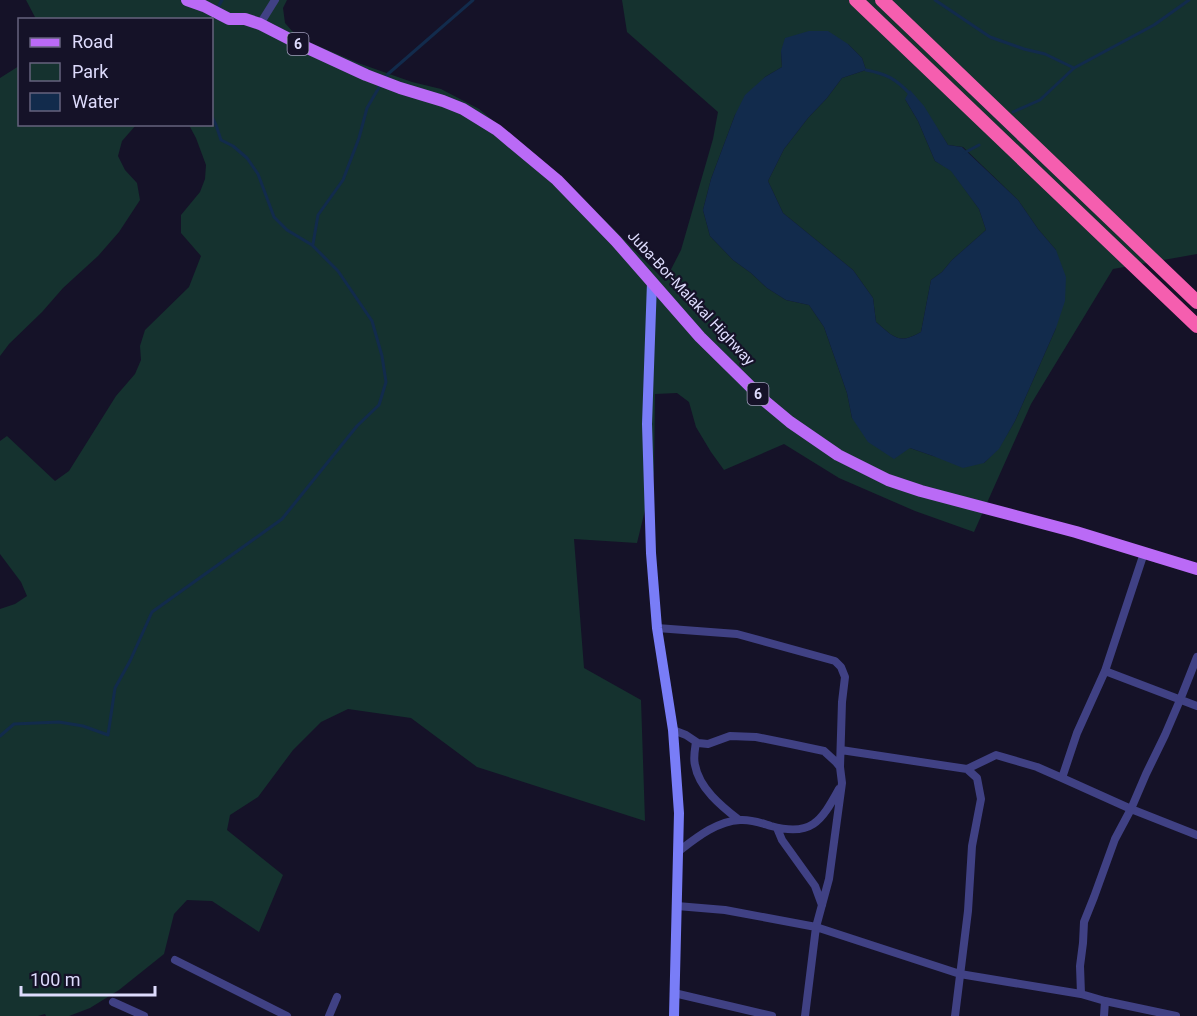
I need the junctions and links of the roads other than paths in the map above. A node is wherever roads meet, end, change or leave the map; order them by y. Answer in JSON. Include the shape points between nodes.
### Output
{"nodes":[{"id":1,"x":187,"y":0,"type":"edge"},
{"id":2,"x":275,"y":0,"type":"edge"},
{"id":3,"x":856,"y":0,"type":"edge"},
{"id":4,"x":882,"y":0,"type":"edge"},
{"id":5,"x":260,"y":24,"type":"junction"},
{"id":6,"x":652,"y":282,"type":"junction"},
{"id":7,"x":1197,"y":302,"type":"edge"},
{"id":8,"x":1197,"y":326,"type":"edge"},
{"id":9,"x":1144,"y":553,"type":"junction"},
{"id":10,"x":1197,"y":569,"type":"edge"},
{"id":11,"x":657,"y":628,"type":"junction"},
{"id":12,"x":1197,"y":657,"type":"edge"},
{"id":13,"x":1105,"y":671,"type":"junction"},
{"id":14,"x":1180,"y":700,"type":"junction"},
{"id":15,"x":1197,"y":706,"type":"edge"},
{"id":16,"x":673,"y":730,"type":"junction"},
{"id":17,"x":696,"y":742,"type":"junction"},
{"id":18,"x":841,"y":750,"type":"junction"},
{"id":19,"x":840,"y":767,"type":"junction"},
{"id":20,"x":967,"y":769,"type":"junction"},
{"id":21,"x":1062,"y":778,"type":"junction"},
{"id":22,"x":842,"y":783,"type":"junction"},
{"id":23,"x":1131,"y":809,"type":"junction"},
{"id":24,"x":739,"y":820,"type":"junction"},
{"id":25,"x":777,"y":828,"type":"junction"},
{"id":26,"x":1197,"y":834,"type":"edge"},
{"id":27,"x":679,"y":851,"type":"junction"},
{"id":28,"x":822,"y":905,"type":"junction"},
{"id":29,"x":677,"y":906,"type":"junction"},
{"id":30,"x":816,"y":927,"type":"junction"},
{"id":31,"x":175,"y":960,"type":"dead end"},
{"id":32,"x":960,"y":974,"type":"junction"},
{"id":33,"x":674,"y":993,"type":"junction"},
{"id":34,"x":1081,"y":994,"type":"junction"},
{"id":35,"x":337,"y":997,"type":"dead end"},
{"id":36,"x":1106,"y":1001,"type":"junction"},
{"id":37,"x":112,"y":1002,"type":"dead end"},
{"id":38,"x":144,"y":1016,"type":"edge"},
{"id":39,"x":287,"y":1016,"type":"edge"},
{"id":40,"x":328,"y":1016,"type":"edge"},
{"id":41,"x":674,"y":1016,"type":"edge"},
{"id":42,"x":772,"y":1016,"type":"edge"},
{"id":43,"x":804,"y":1016,"type":"edge"},
{"id":44,"x":955,"y":1016,"type":"edge"},
{"id":45,"x":1104,"y":1016,"type":"edge"},
{"id":46,"x":1176,"y":1016,"type":"edge"}],
"edges":[{"from":1,"to":5,"type":"main road","name":"Juba-Bor-Malakal Highway","number":"6","via":[[229,19]]},
{"from":2,"to":5,"type":"street"},
{"from":3,"to":8,"type":"highway"},
{"from":4,"to":7,"type":"highway"},
{"from":5,"to":6,"type":"main road","name":"Juba-Bor-Malakal Highway","number":"6","via":[[366,75],[463,109],[497,130],[557,180]]},
{"from":6,"to":9,"type":"main road","name":"Juba-Bor-Malakal Highway","number":"6","via":[[700,337],[766,402],[863,469],[921,491]]},
{"from":6,"to":11,"type":"street","via":[[646,424]]},
{"from":9,"to":10,"type":"main road","name":"Juba-Bor-Malakal Highway","number":"6"},
{"from":9,"to":13,"type":"street"},
{"from":11,"to":16,"type":"street"},
{"from":11,"to":18,"type":"street","via":[[737,634],[835,661],[845,677]]},
{"from":12,"to":14,"type":"street"},
{"from":13,"to":14,"type":"street"},
{"from":13,"to":21,"type":"street"},
{"from":14,"to":15,"type":"street"},
{"from":14,"to":23,"type":"street"},
{"from":16,"to":17,"type":"street"},
{"from":16,"to":27,"type":"street"},
{"from":17,"to":19,"type":"street","via":[[708,744],[730,736],[756,737],[824,751]]},
{"from":17,"to":24,"type":"street","via":[[694,763],[698,777]]},
{"from":18,"to":19,"type":"street"},
{"from":18,"to":20,"type":"street"},
{"from":19,"to":22,"type":"street"},
{"from":20,"to":21,"type":"street","via":[[996,755],[1037,766]]},
{"from":20,"to":32,"type":"street","via":[[977,778],[981,799],[972,846]]},
{"from":21,"to":23,"type":"street"},
{"from":22,"to":25,"type":"street","via":[[813,826],[797,831]]},
{"from":22,"to":28,"type":"street"},
{"from":23,"to":26,"type":"street"},
{"from":23,"to":34,"type":"street","via":[[1115,838],[1084,922]]},
{"from":24,"to":25,"type":"street"},
{"from":24,"to":27,"type":"street","via":[[698,836]]},
{"from":25,"to":28,"type":"street","via":[[815,886]]},
{"from":27,"to":29,"type":"street"},
{"from":28,"to":30,"type":"street"},
{"from":29,"to":30,"type":"street","via":[[737,912]]},
{"from":29,"to":33,"type":"street"},
{"from":30,"to":32,"type":"street"},
{"from":30,"to":43,"type":"street"},
{"from":31,"to":39,"type":"street"},
{"from":32,"to":34,"type":"street"},
{"from":32,"to":44,"type":"street"},
{"from":33,"to":41,"type":"street"},
{"from":33,"to":42,"type":"street"},
{"from":34,"to":36,"type":"street"},
{"from":35,"to":40,"type":"street"},
{"from":36,"to":45,"type":"street"},
{"from":36,"to":46,"type":"street"},
{"from":37,"to":38,"type":"street"}]}
